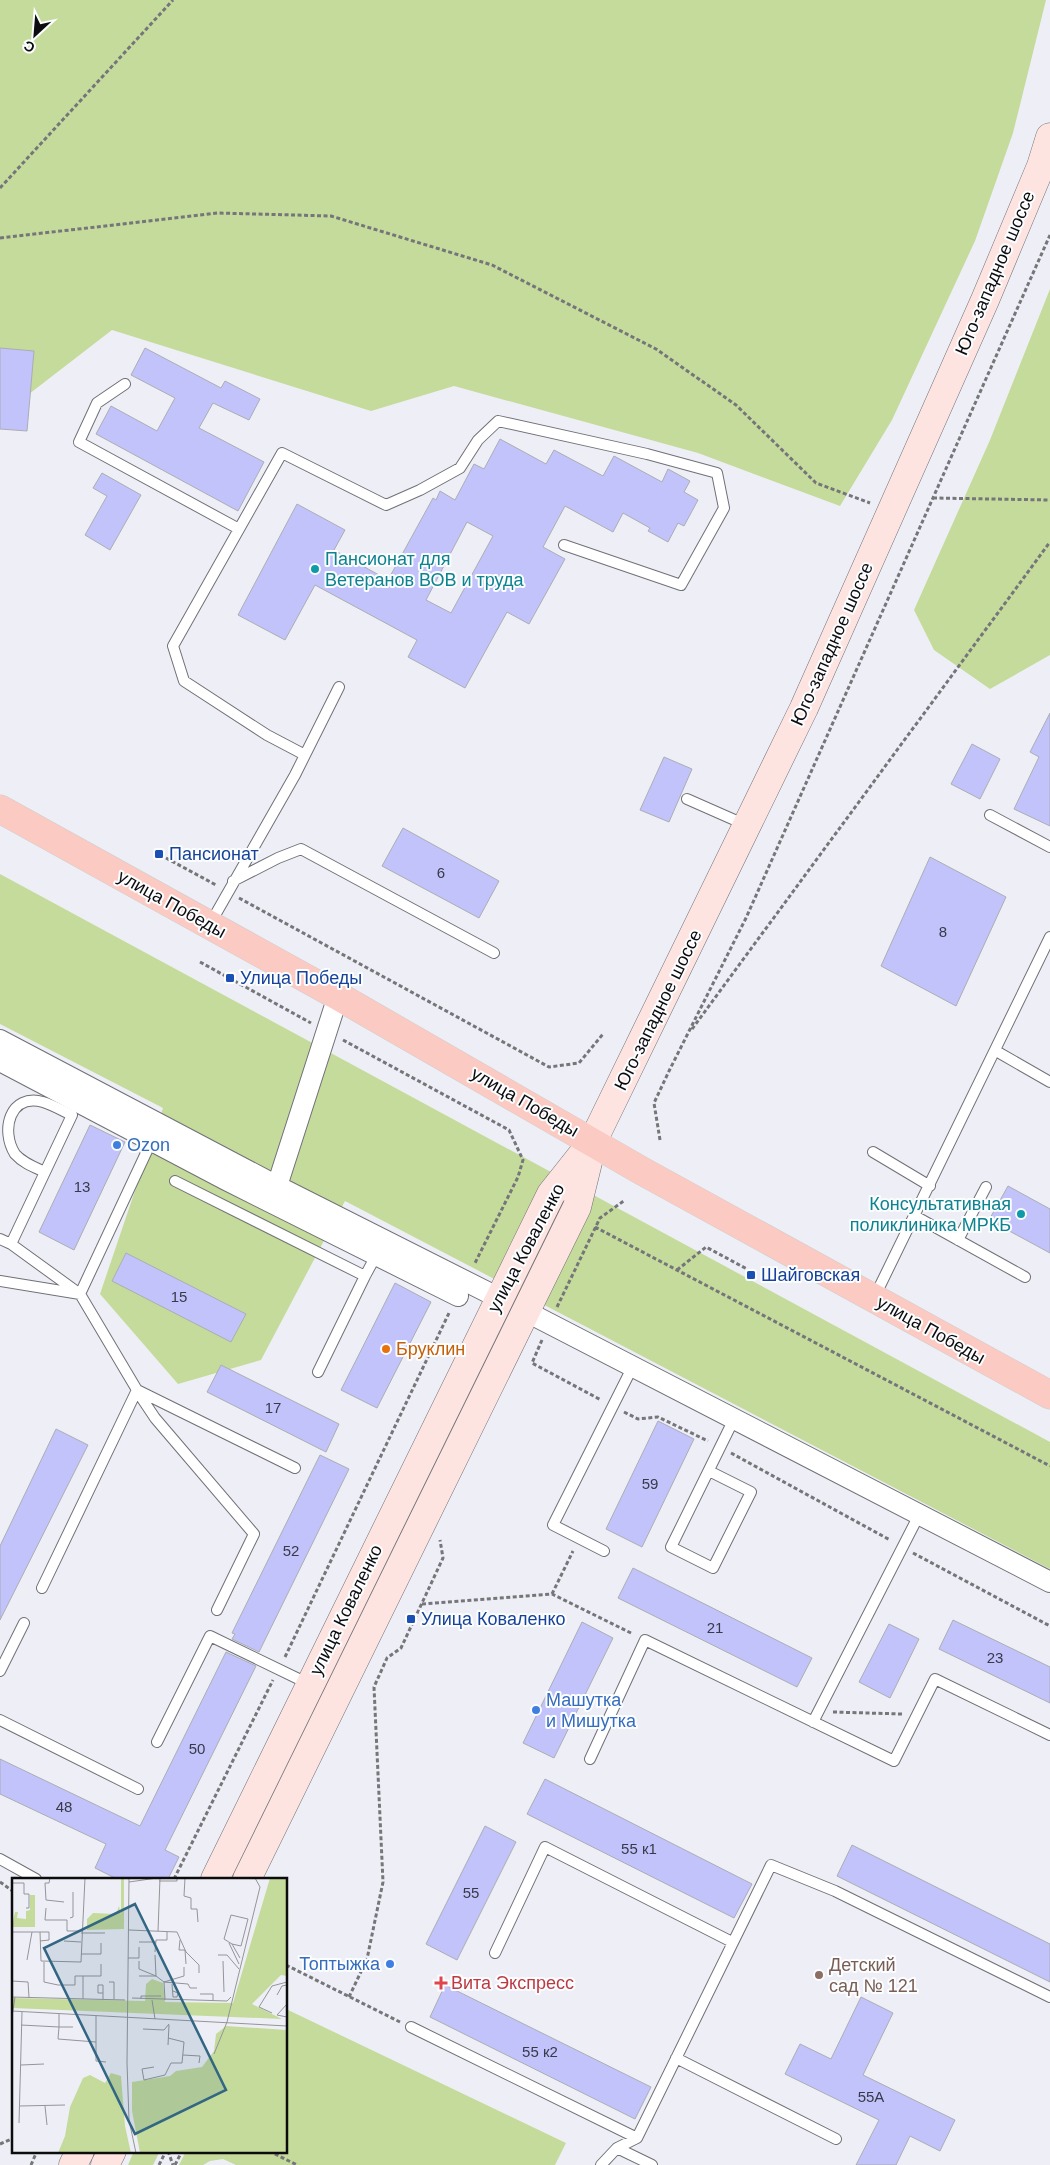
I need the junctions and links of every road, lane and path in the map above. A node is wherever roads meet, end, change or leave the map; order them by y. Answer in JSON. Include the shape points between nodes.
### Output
{"nodes":[{"id":1,"x":173,"y":0,"type":"edge"},
{"id":2,"x":1050,"y":138,"type":"edge"},
{"id":3,"x":0,"y":188,"type":"edge"},
{"id":4,"x":1050,"y":235,"type":"edge"},
{"id":5,"x":0,"y":238,"type":"edge"},
{"id":6,"x":125,"y":384,"type":"dead end"},
{"id":7,"x":933,"y":498,"type":"junction"},
{"id":8,"x":1050,"y":500,"type":"edge"},
{"id":9,"x":892,"y":511,"type":"junction"},
{"id":10,"x":239,"y":528,"type":"junction"},
{"id":11,"x":1050,"y":542,"type":"edge"},
{"id":12,"x":564,"y":545,"type":"dead end"},
{"id":13,"x":339,"y":687,"type":"dead end"},
{"id":14,"x":305,"y":756,"type":"junction"},
{"id":15,"x":687,"y":799,"type":"dead end"},
{"id":16,"x":0,"y":809,"type":"edge"},
{"id":17,"x":990,"y":815,"type":"dead end"},
{"id":18,"x":747,"y":825,"type":"junction"},
{"id":19,"x":1050,"y":847,"type":"edge"},
{"id":20,"x":166,"y":858,"type":"dead end"},
{"id":21,"x":233,"y":881,"type":"junction"},
{"id":22,"x":227,"y":891,"type":"junction"},
{"id":23,"x":209,"y":925,"type":"junction"},
{"id":24,"x":1050,"y":937,"type":"edge"},
{"id":25,"x":494,"y":953,"type":"dead end"},
{"id":26,"x":200,"y":962,"type":"dead end"},
{"id":27,"x":338,"y":996,"type":"junction"},
{"id":28,"x":327,"y":1032,"type":"junction"},
{"id":29,"x":603,"y":1034,"type":"dead end"},
{"id":30,"x":686,"y":1037,"type":"junction"},
{"id":31,"x":0,"y":1040,"type":"edge"},
{"id":32,"x":996,"y":1051,"type":"junction"},
{"id":33,"x":0,"y":1061,"type":"edge"},
{"id":34,"x":1050,"y":1082,"type":"edge"},
{"id":35,"x":160,"y":1123,"type":"junction"},
{"id":36,"x":660,"y":1140,"type":"dead end"},
{"id":37,"x":593,"y":1141,"type":"junction"},
{"id":38,"x":151,"y":1142,"type":"junction"},
{"id":39,"x":873,"y":1152,"type":"dead end"},
{"id":40,"x":45,"y":1172,"type":"junction"},
{"id":41,"x":175,"y":1181,"type":"dead end"},
{"id":42,"x":277,"y":1186,"type":"junction"},
{"id":43,"x":930,"y":1186,"type":"junction"},
{"id":44,"x":986,"y":1188,"type":"dead end"},
{"id":45,"x":915,"y":1216,"type":"junction"},
{"id":46,"x":596,"y":1227,"type":"dead end"},
{"id":47,"x":0,"y":1239,"type":"edge"},
{"id":48,"x":958,"y":1240,"type":"junction"},
{"id":49,"x":11,"y":1244,"type":"junction"},
{"id":50,"x":380,"y":1247,"type":"junction"},
{"id":51,"x":747,"y":1269,"type":"dead end"},
{"id":52,"x":677,"y":1270,"type":"junction"},
{"id":53,"x":366,"y":1276,"type":"junction"},
{"id":54,"x":1025,"y":1277,"type":"dead end"},
{"id":55,"x":0,"y":1280,"type":"edge"},
{"id":56,"x":462,"y":1288,"type":"junction"},
{"id":57,"x":80,"y":1294,"type":"junction"},
{"id":58,"x":499,"y":1298,"type":"junction"},
{"id":59,"x":874,"y":1299,"type":"junction"},
{"id":60,"x":526,"y":1312,"type":"junction"},
{"id":61,"x":525,"y":1358,"type":"dead end"},
{"id":62,"x":532,"y":1363,"type":"dead end"},
{"id":63,"x":633,"y":1366,"type":"junction"},
{"id":64,"x":318,"y":1372,"type":"dead end"},
{"id":65,"x":137,"y":1390,"type":"junction"},
{"id":66,"x":1050,"y":1395,"type":"edge"},
{"id":67,"x":624,"y":1412,"type":"dead end"},
{"id":68,"x":734,"y":1419,"type":"junction"},
{"id":69,"x":721,"y":1448,"type":"junction"},
{"id":70,"x":1050,"y":1466,"type":"edge"},
{"id":71,"x":296,"y":1468,"type":"dead end"},
{"id":72,"x":709,"y":1471,"type":"junction"},
{"id":73,"x":918,"y":1515,"type":"junction"},
{"id":74,"x":439,"y":1533,"type":"dead end"},
{"id":75,"x":579,"y":1538,"type":"junction"},
{"id":76,"x":903,"y":1547,"type":"junction"},
{"id":77,"x":604,"y":1551,"type":"dead end"},
{"id":78,"x":1050,"y":1582,"type":"edge"},
{"id":79,"x":42,"y":1588,"type":"dead end"},
{"id":80,"x":552,"y":1594,"type":"junction"},
{"id":81,"x":422,"y":1604,"type":"junction"},
{"id":82,"x":217,"y":1610,"type":"dead end"},
{"id":83,"x":24,"y":1623,"type":"dead end"},
{"id":84,"x":1050,"y":1626,"type":"edge"},
{"id":85,"x":644,"y":1640,"type":"junction"},
{"id":86,"x":279,"y":1670,"type":"junction"},
{"id":87,"x":0,"y":1671,"type":"edge"},
{"id":88,"x":309,"y":1684,"type":"junction"},
{"id":89,"x":819,"y":1711,"type":"junction"},
{"id":90,"x":917,"y":1715,"type":"junction"},
{"id":91,"x":0,"y":1720,"type":"edge"},
{"id":92,"x":813,"y":1722,"type":"junction"},
{"id":93,"x":1050,"y":1735,"type":"edge"},
{"id":94,"x":157,"y":1742,"type":"dead end"},
{"id":95,"x":590,"y":1759,"type":"dead end"},
{"id":96,"x":138,"y":1789,"type":"dead end"},
{"id":97,"x":0,"y":1859,"type":"edge"},
{"id":98,"x":34,"y":1878,"type":"edge"},
{"id":99,"x":175,"y":1878,"type":"edge"},
{"id":100,"x":215,"y":1878,"type":"edge"},
{"id":101,"x":247,"y":1878,"type":"edge"},
{"id":102,"x":0,"y":1882,"type":"edge"},
{"id":103,"x":12,"y":1891,"type":"edge"},
{"id":104,"x":732,"y":1942,"type":"junction"},
{"id":105,"x":495,"y":1953,"type":"dead end"},
{"id":106,"x":288,"y":1967,"type":"edge"},
{"id":107,"x":349,"y":1997,"type":"junction"},
{"id":108,"x":1050,"y":1997,"type":"edge"},
{"id":109,"x":410,"y":2027,"type":"joint"},
{"id":110,"x":676,"y":2058,"type":"junction"},
{"id":111,"x":637,"y":2138,"type":"junction"},
{"id":112,"x":12,"y":2139,"type":"edge"},
{"id":113,"x":836,"y":2139,"type":"dead end"},
{"id":114,"x":0,"y":2144,"type":"edge"},
{"id":115,"x":617,"y":2148,"type":"junction"},
{"id":116,"x":36,"y":2152,"type":"edge"},
{"id":117,"x":80,"y":2152,"type":"edge"},
{"id":118,"x":112,"y":2152,"type":"edge"},
{"id":119,"x":166,"y":2152,"type":"edge"},
{"id":120,"x":168,"y":2152,"type":"edge"},
{"id":121,"x":181,"y":2152,"type":"edge"},
{"id":122,"x":271,"y":2152,"type":"edge"},
{"id":123,"x":30,"y":2165,"type":"edge"},
{"id":124,"x":73,"y":2165,"type":"edge"},
{"id":125,"x":105,"y":2165,"type":"edge"},
{"id":126,"x":159,"y":2165,"type":"edge"},
{"id":127,"x":174,"y":2165,"type":"edge"},
{"id":128,"x":297,"y":2165,"type":"edge"},
{"id":129,"x":601,"y":2165,"type":"edge"},
{"id":130,"x":652,"y":2165,"type":"edge"}],
"edges":[{"from":1,"to":3,"type":"path"},
{"from":2,"to":9,"type":"main road","name":"Юго-западное шоссе","via":[[985,300]]},
{"from":4,"to":7,"type":"path"},
{"from":5,"to":9,"type":"path","via":[[218,213],[332,216],[360,224],[492,265],[656,349],[736,405],[816,483]]},
{"from":6,"to":10,"type":"lane","via":[[97,403],[79,442]]},
{"from":7,"to":8,"type":"path"},
{"from":7,"to":30,"type":"path","via":[[746,918]]},
{"from":9,"to":18,"type":"main road","name":"Юго-западное шоссе","via":[[804,708]]},
{"from":10,"to":12,"type":"lane","via":[[282,453],[386,505],[460,468],[478,440],[498,421],[717,473],[724,508],[681,585]]},
{"from":10,"to":14,"type":"lane","via":[[172,646],[184,681]]},
{"from":11,"to":30,"type":"path"},
{"from":13,"to":14,"type":"lane"},
{"from":14,"to":21,"type":"lane"},
{"from":15,"to":18,"type":"lane"},
{"from":16,"to":23,"type":"main road","name":"улица Победы"},
{"from":17,"to":19,"type":"lane"},
{"from":18,"to":37,"type":"main road","name":"Юго-западное шоссе"},
{"from":20,"to":22,"type":"path"},
{"from":21,"to":22,"type":"lane"},
{"from":21,"to":25,"type":"lane","via":[[301,849]]},
{"from":22,"to":23,"type":"lane"},
{"from":22,"to":29,"type":"path","via":[[549,1067],[580,1063]]},
{"from":23,"to":27,"type":"main road","name":"улица Победы"},
{"from":24,"to":32,"type":"lane"},
{"from":26,"to":28,"type":"path"},
{"from":27,"to":28,"type":"street"},
{"from":27,"to":37,"type":"main road","name":"улица Победы"},
{"from":28,"to":42,"type":"street"},
{"from":28,"to":56,"type":"path","via":[[509,1130],[523,1160],[518,1177]]},
{"from":30,"to":36,"type":"path","via":[[654,1103]]},
{"from":31,"to":35,"type":"street"},
{"from":32,"to":34,"type":"lane"},
{"from":32,"to":43,"type":"lane"},
{"from":33,"to":38,"type":"street"},
{"from":35,"to":38,"type":"lane"},
{"from":35,"to":42,"type":"street"},
{"from":37,"to":58,"type":"main road","name":"улица Коваленко","via":[[551,1194]]},
{"from":37,"to":59,"type":"main road","name":"улица Победы"},
{"from":37,"to":60,"type":"main road","name":"улица Коваленко","via":[[577,1207]]},
{"from":38,"to":50,"type":"street"},
{"from":38,"to":57,"type":"lane"},
{"from":39,"to":43,"type":"lane"},
{"from":40,"to":40,"type":"lane","via":[[72,1115],[43,1102],[26,1102],[12,1109],[5,1122],[5,1137],[14,1154],[26,1164]]},
{"from":40,"to":49,"type":"lane"},
{"from":41,"to":53,"type":"lane"},
{"from":42,"to":50,"type":"street"},
{"from":43,"to":45,"type":"lane"},
{"from":44,"to":48,"type":"lane"},
{"from":45,"to":48,"type":"lane"},
{"from":45,"to":59,"type":"lane"},
{"from":46,"to":52,"type":"path"},
{"from":47,"to":49,"type":"lane"},
{"from":48,"to":54,"type":"lane"},
{"from":49,"to":57,"type":"lane"},
{"from":50,"to":53,"type":"lane"},
{"from":50,"to":56,"type":"street"},
{"from":51,"to":52,"type":"path","via":[[706,1247]]},
{"from":52,"to":70,"type":"path"},
{"from":53,"to":64,"type":"lane"},
{"from":55,"to":57,"type":"lane"},
{"from":56,"to":58,"type":"street"},
{"from":56,"to":86,"type":"path"},
{"from":57,"to":65,"type":"lane"},
{"from":58,"to":60,"type":"main road"},
{"from":58,"to":88,"type":"main road","name":"улица Коваленко"},
{"from":59,"to":66,"type":"main road","name":"улица Победы"},
{"from":60,"to":63,"type":"street"},
{"from":60,"to":101,"type":"main road","name":"улица Коваленко"},
{"from":61,"to":62,"type":"path"},
{"from":63,"to":68,"type":"street"},
{"from":63,"to":75,"type":"lane","via":[[553,1525]]},
{"from":65,"to":71,"type":"lane"},
{"from":65,"to":79,"type":"lane"},
{"from":65,"to":82,"type":"lane","via":[[155,1418],[254,1534]]},
{"from":67,"to":69,"type":"path","via":[[638,1419],[658,1417]]},
{"from":68,"to":69,"type":"lane"},
{"from":68,"to":73,"type":"street"},
{"from":69,"to":72,"type":"lane"},
{"from":69,"to":76,"type":"path"},
{"from":72,"to":72,"type":"lane","via":[[671,1547],[713,1568],[751,1492]]},
{"from":73,"to":76,"type":"lane"},
{"from":73,"to":78,"type":"street"},
{"from":74,"to":81,"type":"path","via":[[443,1558]]},
{"from":75,"to":77,"type":"lane"},
{"from":75,"to":80,"type":"path"},
{"from":76,"to":84,"type":"path"},
{"from":76,"to":89,"type":"lane"},
{"from":80,"to":81,"type":"path"},
{"from":80,"to":85,"type":"path"},
{"from":81,"to":107,"type":"path","via":[[401,1648],[387,1658],[374,1688],[383,1882],[367,1959]]},
{"from":83,"to":87,"type":"lane"},
{"from":85,"to":92,"type":"lane"},
{"from":85,"to":95,"type":"lane"},
{"from":86,"to":88,"type":"lane"},
{"from":86,"to":94,"type":"lane","via":[[210,1636]]},
{"from":86,"to":99,"type":"path"},
{"from":88,"to":100,"type":"main road","name":"улица Коваленко"},
{"from":89,"to":90,"type":"path"},
{"from":89,"to":92,"type":"lane"},
{"from":90,"to":92,"type":"lane","via":[[894,1760]]},
{"from":90,"to":93,"type":"lane","via":[[935,1679]]},
{"from":91,"to":96,"type":"lane"},
{"from":97,"to":98,"type":"lane"},
{"from":102,"to":103,"type":"path"},
{"from":104,"to":105,"type":"lane","via":[[545,1847]]},
{"from":104,"to":108,"type":"lane","via":[[771,1865],[835,1891]]},
{"from":104,"to":110,"type":"lane"},
{"from":106,"to":107,"type":"path"},
{"from":107,"to":109,"type":"path"},
{"from":109,"to":111,"type":"lane"},
{"from":110,"to":111,"type":"lane"},
{"from":110,"to":113,"type":"lane"},
{"from":111,"to":115,"type":"lane"},
{"from":112,"to":114,"type":"path"},
{"from":115,"to":129,"type":"lane"},
{"from":115,"to":130,"type":"lane"},
{"from":116,"to":123,"type":"path"},
{"from":117,"to":124,"type":"main road"},
{"from":118,"to":125,"type":"main road"},
{"from":119,"to":126,"type":"path"},
{"from":120,"to":127,"type":"path"},
{"from":121,"to":127,"type":"path"},
{"from":122,"to":128,"type":"path"}]}
